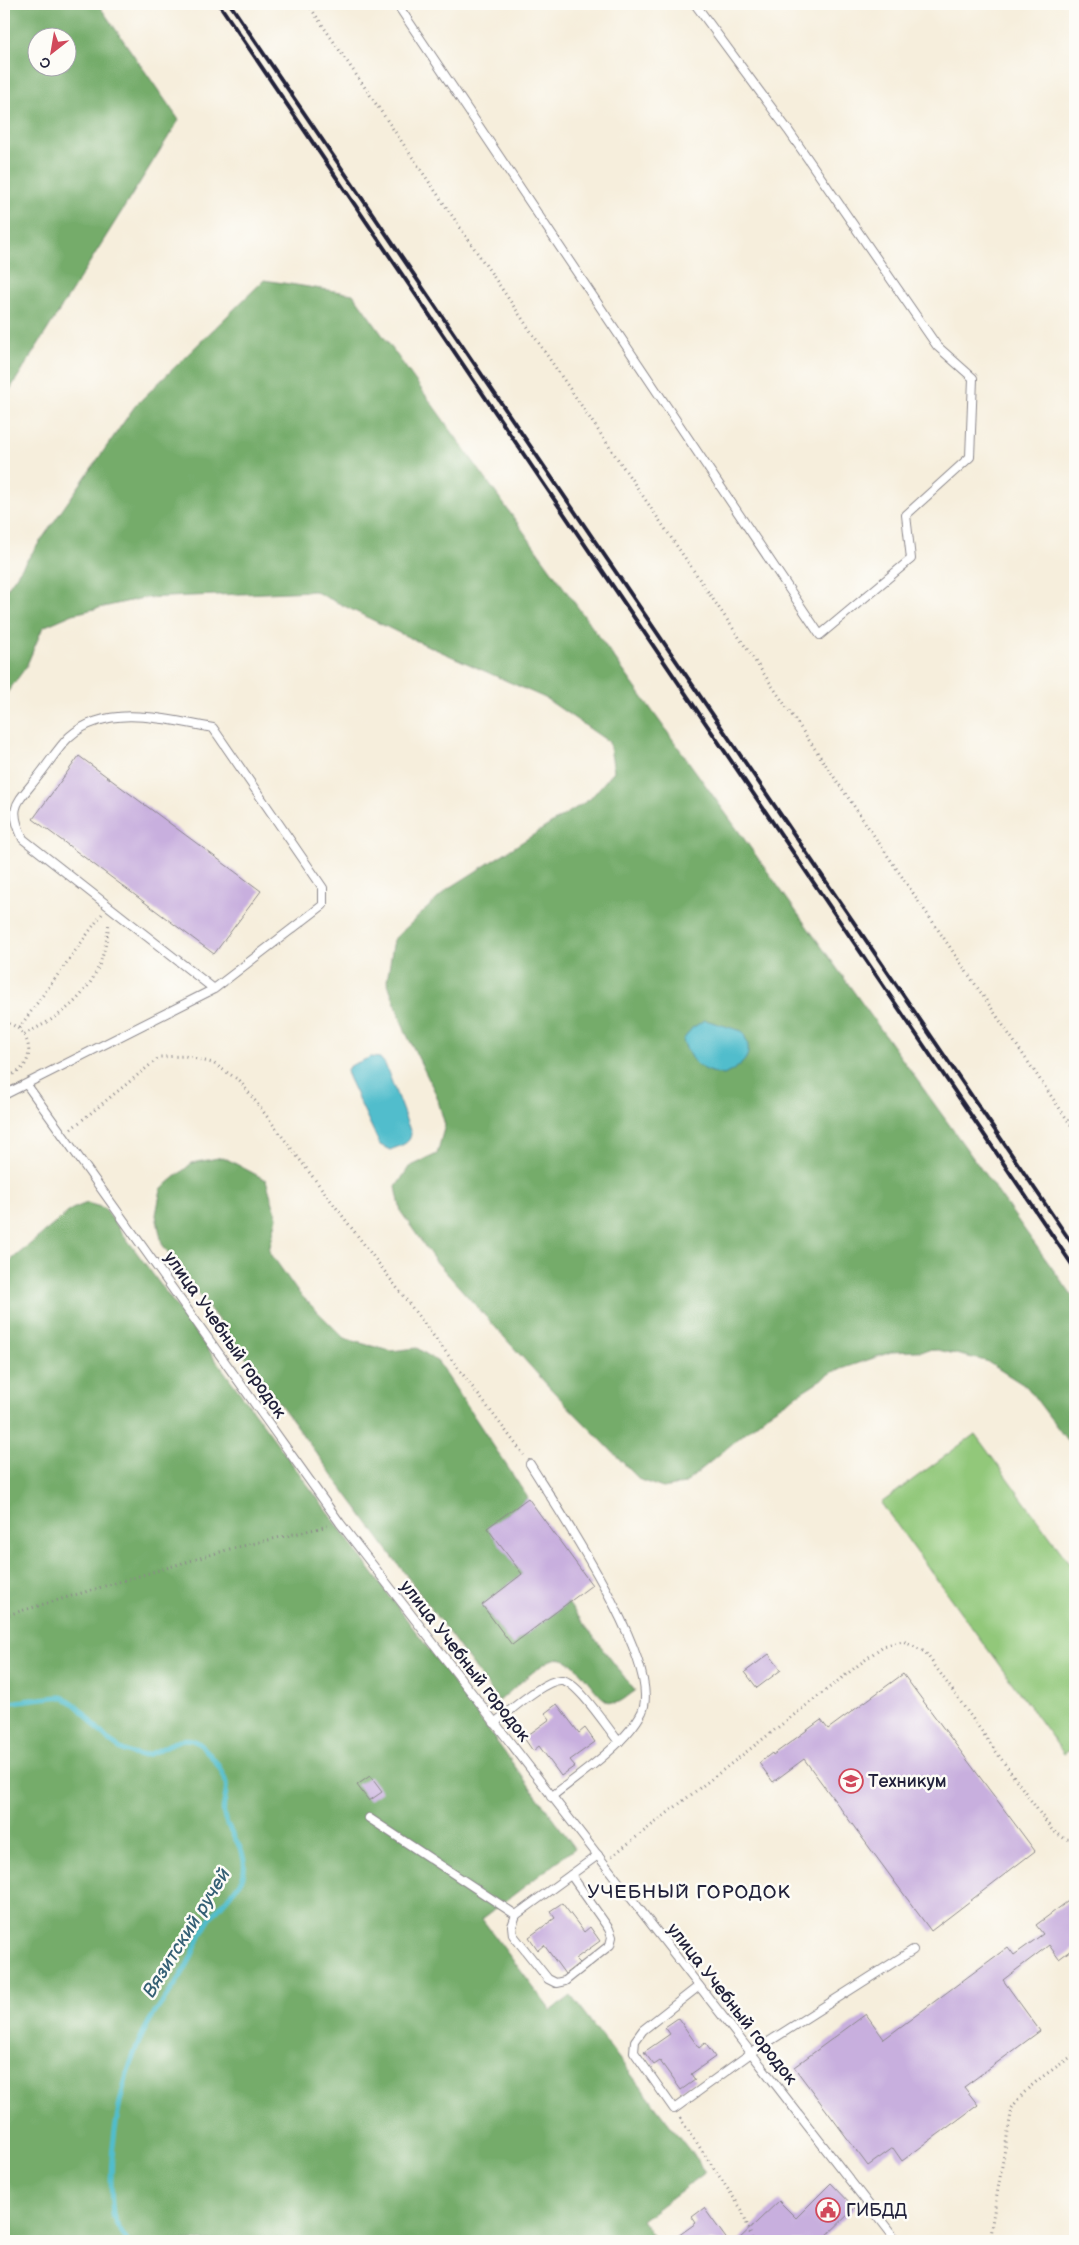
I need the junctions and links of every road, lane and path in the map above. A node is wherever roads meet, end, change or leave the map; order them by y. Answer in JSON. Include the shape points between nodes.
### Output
{"nodes":[{"id":1,"x":308,"y":4,"type":"edge"},
{"id":2,"x":397,"y":4,"type":"edge"},
{"id":3,"x":696,"y":4,"type":"edge"},
{"id":4,"x":108,"y":905,"type":"junction"},
{"id":5,"x":214,"y":989,"type":"junction"},
{"id":6,"x":4,"y":1022,"type":"edge"},
{"id":7,"x":19,"y":1028,"type":"junction"},
{"id":8,"x":24,"y":1034,"type":"junction"},
{"id":9,"x":4,"y":1076,"type":"edge"},
{"id":10,"x":27,"y":1085,"type":"junction"},
{"id":11,"x":4,"y":1095,"type":"edge"},
{"id":12,"x":1075,"y":1131,"type":"edge"},
{"id":13,"x":64,"y":1135,"type":"junction"},
{"id":14,"x":530,"y":1464,"type":"joint"},
{"id":15,"x":340,"y":1523,"type":"junction"},
{"id":16,"x":4,"y":1616,"type":"edge"},
{"id":17,"x":494,"y":1724,"type":"junction"},
{"id":18,"x":619,"y":1742,"type":"junction"},
{"id":19,"x":551,"y":1797,"type":"junction"},
{"id":20,"x":368,"y":1818,"type":"dead end"},
{"id":21,"x":1075,"y":1840,"type":"edge"},
{"id":22,"x":598,"y":1855,"type":"junction"},
{"id":23,"x":604,"y":1863,"type":"junction"},
{"id":24,"x":571,"y":1875,"type":"junction"},
{"id":25,"x":516,"y":1915,"type":"junction"},
{"id":26,"x":913,"y":1950,"type":"dead end"},
{"id":27,"x":699,"y":1986,"type":"junction"},
{"id":28,"x":751,"y":2053,"type":"junction"},
{"id":29,"x":1075,"y":2054,"type":"edge"},
{"id":30,"x":674,"y":2109,"type":"junction"},
{"id":31,"x":753,"y":2241,"type":"edge"},
{"id":32,"x":896,"y":2241,"type":"edge"},
{"id":33,"x":989,"y":2241,"type":"edge"}],
"edges":[{"from":1,"to":12,"type":"path"},
{"from":2,"to":3,"type":"lane","via":[[820,635],[911,559],[906,515],[970,457],[973,378],[937,346],[788,130]]},
{"from":4,"to":5,"type":"lane"},
{"from":4,"to":5,"type":"lane","via":[[24,839],[15,821],[16,804],[70,737],[94,722],[122,717],[152,717],[213,728],[323,888],[323,905]]},
{"from":4,"to":7,"type":"path"},
{"from":4,"to":8,"type":"path","via":[[107,943],[91,985],[57,1016]]},
{"from":5,"to":10,"type":"lane"},
{"from":6,"to":7,"type":"path"},
{"from":7,"to":8,"type":"path"},
{"from":8,"to":9,"type":"path","via":[[29,1048],[26,1063],[15,1073]]},
{"from":10,"to":11,"type":"lane"},
{"from":10,"to":13,"type":"lane","name":"улица Учебный городок"},
{"from":13,"to":14,"type":"path","via":[[160,1057],[185,1056],[213,1063],[240,1081]]},
{"from":13,"to":15,"type":"lane","name":"улица Учебный городок"},
{"from":14,"to":18,"type":"lane","via":[[617,1609],[641,1668],[646,1690],[642,1711]]},
{"from":15,"to":16,"type":"path","via":[[230,1549]]},
{"from":15,"to":17,"type":"lane","name":"улица Учебный городок"},
{"from":17,"to":18,"type":"lane","via":[[549,1682],[562,1680],[574,1687]]},
{"from":17,"to":19,"type":"lane","name":"улица Учебный городок"},
{"from":18,"to":19,"type":"lane"},
{"from":19,"to":22,"type":"lane","name":"улица Учебный городок"},
{"from":20,"to":25,"type":"lane"},
{"from":21,"to":23,"type":"path","via":[[1064,1839],[1052,1830],[925,1652],[903,1641],[883,1646]]},
{"from":22,"to":23,"type":"lane","name":"улица Учебный городок"},
{"from":22,"to":24,"type":"lane"},
{"from":23,"to":27,"type":"lane","name":"улица Учебный городок"},
{"from":24,"to":25,"type":"lane"},
{"from":24,"to":25,"type":"lane","via":[[612,1937],[610,1945],[565,1981],[556,1983],[548,1979],[513,1935]]},
{"from":26,"to":28,"type":"lane"},
{"from":27,"to":28,"type":"lane","name":"улица Учебный городок"},
{"from":27,"to":30,"type":"lane","via":[[643,2030],[635,2041],[634,2052]]},
{"from":28,"to":30,"type":"lane"},
{"from":28,"to":32,"type":"lane","name":"улица Учебный городок"},
{"from":29,"to":33,"type":"path","via":[[1031,2086],[1012,2108]]},
{"from":30,"to":31,"type":"path","via":[[742,2210]]}]}
